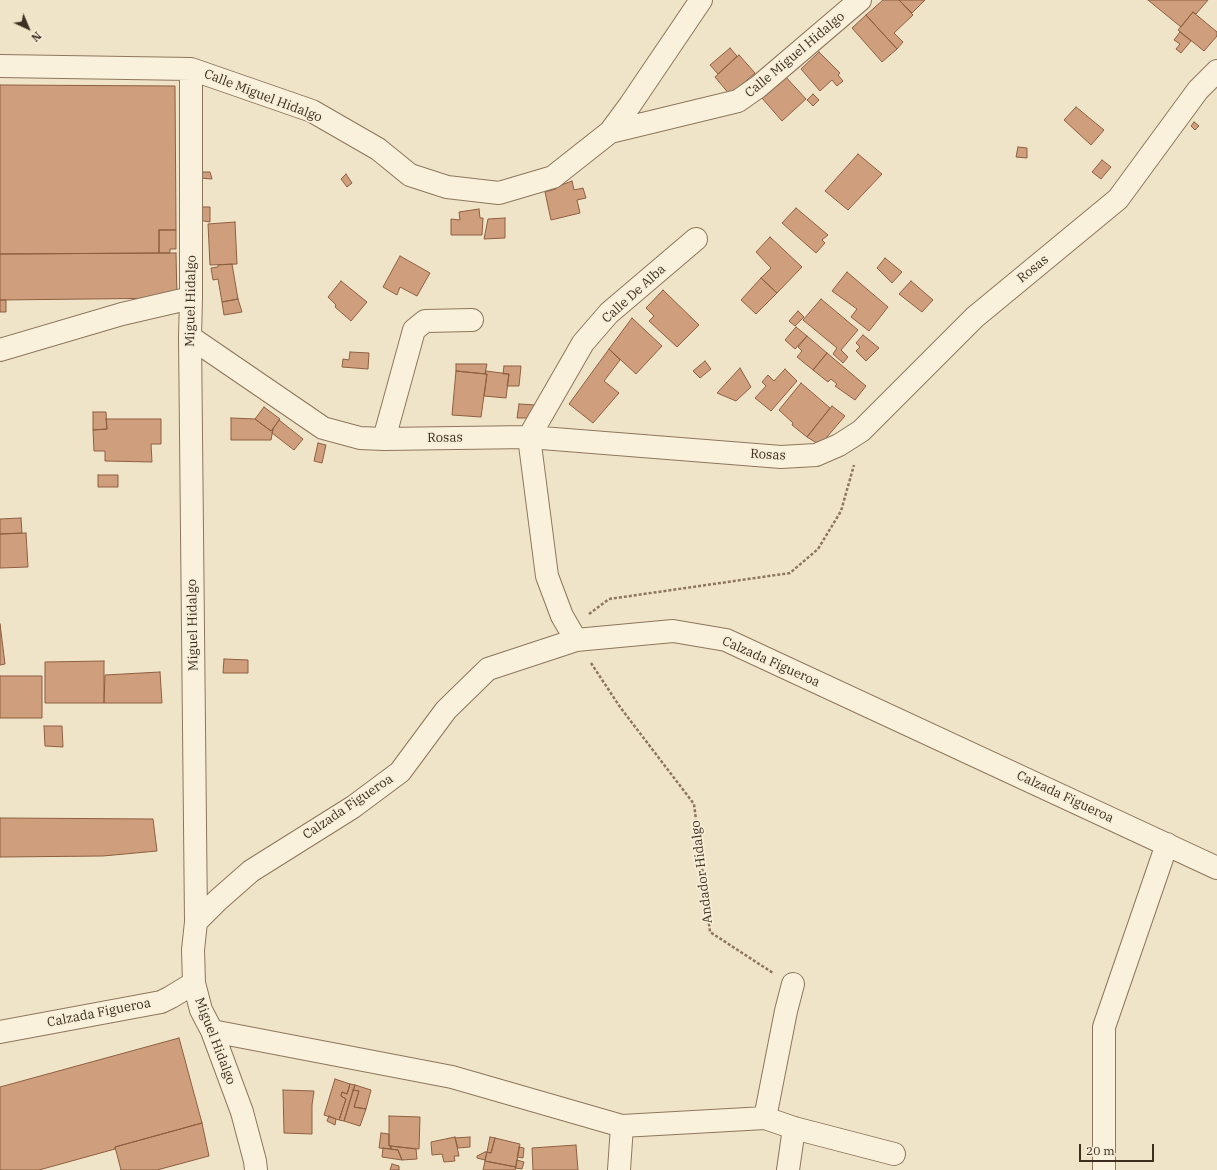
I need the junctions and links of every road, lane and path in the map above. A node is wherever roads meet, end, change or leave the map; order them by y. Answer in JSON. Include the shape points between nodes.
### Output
{"nodes":[{"id":1,"x":701,"y":0,"type":"edge"},
{"id":2,"x":860,"y":0,"type":"edge"},
{"id":3,"x":0,"y":66,"type":"edge"},
{"id":4,"x":191,"y":69,"type":"junction"},
{"id":5,"x":1217,"y":71,"type":"edge"},
{"id":6,"x":610,"y":132,"type":"junction"},
{"id":7,"x":696,"y":239,"type":"dead end"},
{"id":8,"x":191,"y":298,"type":"junction"},
{"id":9,"x":472,"y":320,"type":"dead end"},
{"id":10,"x":190,"y":337,"type":"junction"},
{"id":11,"x":0,"y":350,"type":"edge"},
{"id":12,"x":861,"y":430,"type":"junction"},
{"id":13,"x":529,"y":437,"type":"junction"},
{"id":14,"x":384,"y":439,"type":"junction"},
{"id":15,"x":576,"y":640,"type":"junction"},
{"id":16,"x":1167,"y":844,"type":"junction"},
{"id":17,"x":1217,"y":868,"type":"edge"},
{"id":18,"x":196,"y":922,"type":"junction"},
{"id":19,"x":194,"y":983,"type":"junction"},
{"id":20,"x":793,"y":984,"type":"joint"},
{"id":21,"x":212,"y":1031,"type":"junction"},
{"id":22,"x":0,"y":1032,"type":"edge"},
{"id":23,"x":765,"y":1118,"type":"junction"},
{"id":24,"x":622,"y":1126,"type":"junction"},
{"id":25,"x":794,"y":1128,"type":"junction"},
{"id":26,"x":894,"y":1154,"type":"dead end"},
{"id":27,"x":256,"y":1170,"type":"edge"},
{"id":28,"x":619,"y":1170,"type":"edge"},
{"id":29,"x":788,"y":1170,"type":"edge"},
{"id":30,"x":1104,"y":1170,"type":"edge"}],
"edges":[{"from":1,"to":6,"type":"street","name":"Calle Miguel Hidalgo"},
{"from":2,"to":6,"type":"street","name":"Calle Miguel Hidalgo","via":[[738,101]]},
{"from":3,"to":4,"type":"street","name":"Calle Miguel Hidalgo"},
{"from":4,"to":6,"type":"street","name":"Calle Miguel Hidalgo","via":[[312,111],[378,149],[410,175],[447,187],[499,193],[553,177]]},
{"from":4,"to":8,"type":"street","name":"Miguel Hidalgo"},
{"from":5,"to":12,"type":"street","name":"Rosas","via":[[1198,90],[1118,199],[975,317]]},
{"from":7,"to":13,"type":"street","name":"Calle De Alba","via":[[609,313],[583,343]]},
{"from":8,"to":10,"type":"street","name":"Miguel Hidalgo"},
{"from":8,"to":11,"type":"street","via":[[122,314]]},
{"from":9,"to":14,"type":"street","via":[[425,321],[414,330]]},
{"from":10,"to":14,"type":"street","name":"Rosas","via":[[324,428],[360,438]]},
{"from":10,"to":18,"type":"street","name":"Miguel Hidalgo"},
{"from":12,"to":13,"type":"street","name":"Rosas","via":[[840,445],[816,455],[781,457]]},
{"from":12,"to":15,"type":"path","via":[[841,511],[818,549],[790,573],[609,599],[588,615]]},
{"from":13,"to":14,"type":"street","name":"Rosas"},
{"from":13,"to":15,"type":"street","via":[[547,576],[562,616]]},
{"from":15,"to":16,"type":"street","name":"Calzada Figueroa","via":[[673,631],[726,640]]},
{"from":15,"to":18,"type":"street","name":"Calzada Figueroa","via":[[488,669],[446,710],[400,772],[353,807],[251,871]]},
{"from":15,"to":20,"type":"path","name":"Andador Hidalgo","via":[[620,707],[694,804],[710,932]]},
{"from":16,"to":17,"type":"street","name":"Calzada Figueroa"},
{"from":16,"to":30,"type":"street","via":[[1104,1027]]},
{"from":18,"to":19,"type":"street","name":"Miguel Hidalgo","via":[[193,950]]},
{"from":19,"to":21,"type":"street","name":"Miguel Hidalgo","via":[[201,1010]]},
{"from":19,"to":22,"type":"street","name":"Calzada Figueroa","via":[[161,1002]]},
{"from":20,"to":23,"type":"street"},
{"from":21,"to":24,"type":"street","via":[[452,1077]]},
{"from":21,"to":27,"type":"street","name":"Miguel Hidalgo","via":[[242,1112]]},
{"from":23,"to":24,"type":"street"},
{"from":23,"to":25,"type":"street"},
{"from":24,"to":28,"type":"street"},
{"from":25,"to":26,"type":"street"},
{"from":25,"to":29,"type":"street"}]}
